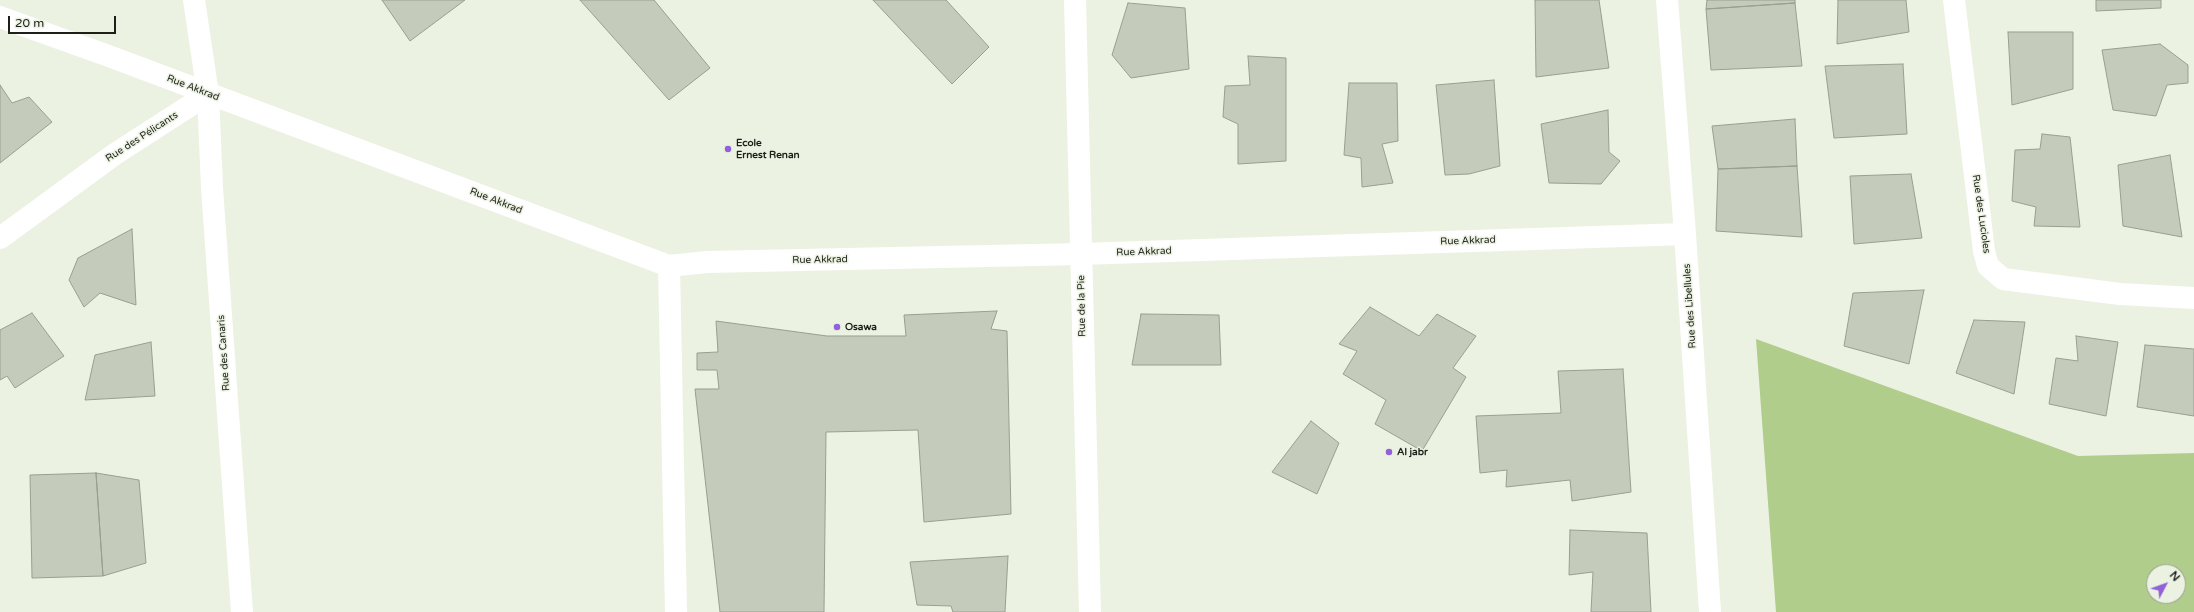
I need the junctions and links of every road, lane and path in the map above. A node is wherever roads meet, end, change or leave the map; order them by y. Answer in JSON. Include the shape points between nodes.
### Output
{"nodes":[{"id":1,"x":194,"y":0,"type":"edge"},
{"id":2,"x":1075,"y":0,"type":"edge"},
{"id":3,"x":1667,"y":0,"type":"edge"},
{"id":4,"x":1954,"y":0,"type":"edge"},
{"id":5,"x":0,"y":18,"type":"edge"},
{"id":6,"x":208,"y":94,"type":"junction"},
{"id":7,"x":1685,"y":234,"type":"junction"},
{"id":8,"x":0,"y":238,"type":"edge"},
{"id":9,"x":1081,"y":254,"type":"junction"},
{"id":10,"x":669,"y":266,"type":"junction"},
{"id":11,"x":2194,"y":298,"type":"edge"},
{"id":12,"x":242,"y":612,"type":"edge"},
{"id":13,"x":676,"y":612,"type":"edge"},
{"id":14,"x":1090,"y":612,"type":"edge"},
{"id":15,"x":1710,"y":612,"type":"edge"}],
"edges":[{"from":1,"to":6,"type":"street"},
{"from":2,"to":9,"type":"street","name":"Rue de la Pie"},
{"from":3,"to":7,"type":"street","name":"Rue des Libellules"},
{"from":4,"to":11,"type":"street","name":"Rue des Lucioles","via":[[1988,266],[2003,279],[2120,294]]},
{"from":5,"to":6,"type":"street","name":"Rue Akkrad"},
{"from":6,"to":8,"type":"street","name":"Rue des Pélicants","via":[[115,154]]},
{"from":6,"to":10,"type":"street","name":"Rue Akkrad"},
{"from":6,"to":12,"type":"street","name":"Rue des Canaris","via":[[212,188]]},
{"from":7,"to":9,"type":"street","name":"Rue Akkrad"},
{"from":7,"to":15,"type":"street","name":"Rue des Libellules"},
{"from":9,"to":10,"type":"street","name":"Rue Akkrad","via":[[707,262]]},
{"from":9,"to":14,"type":"street","name":"Rue de la Pie"},
{"from":10,"to":13,"type":"street"}]}
